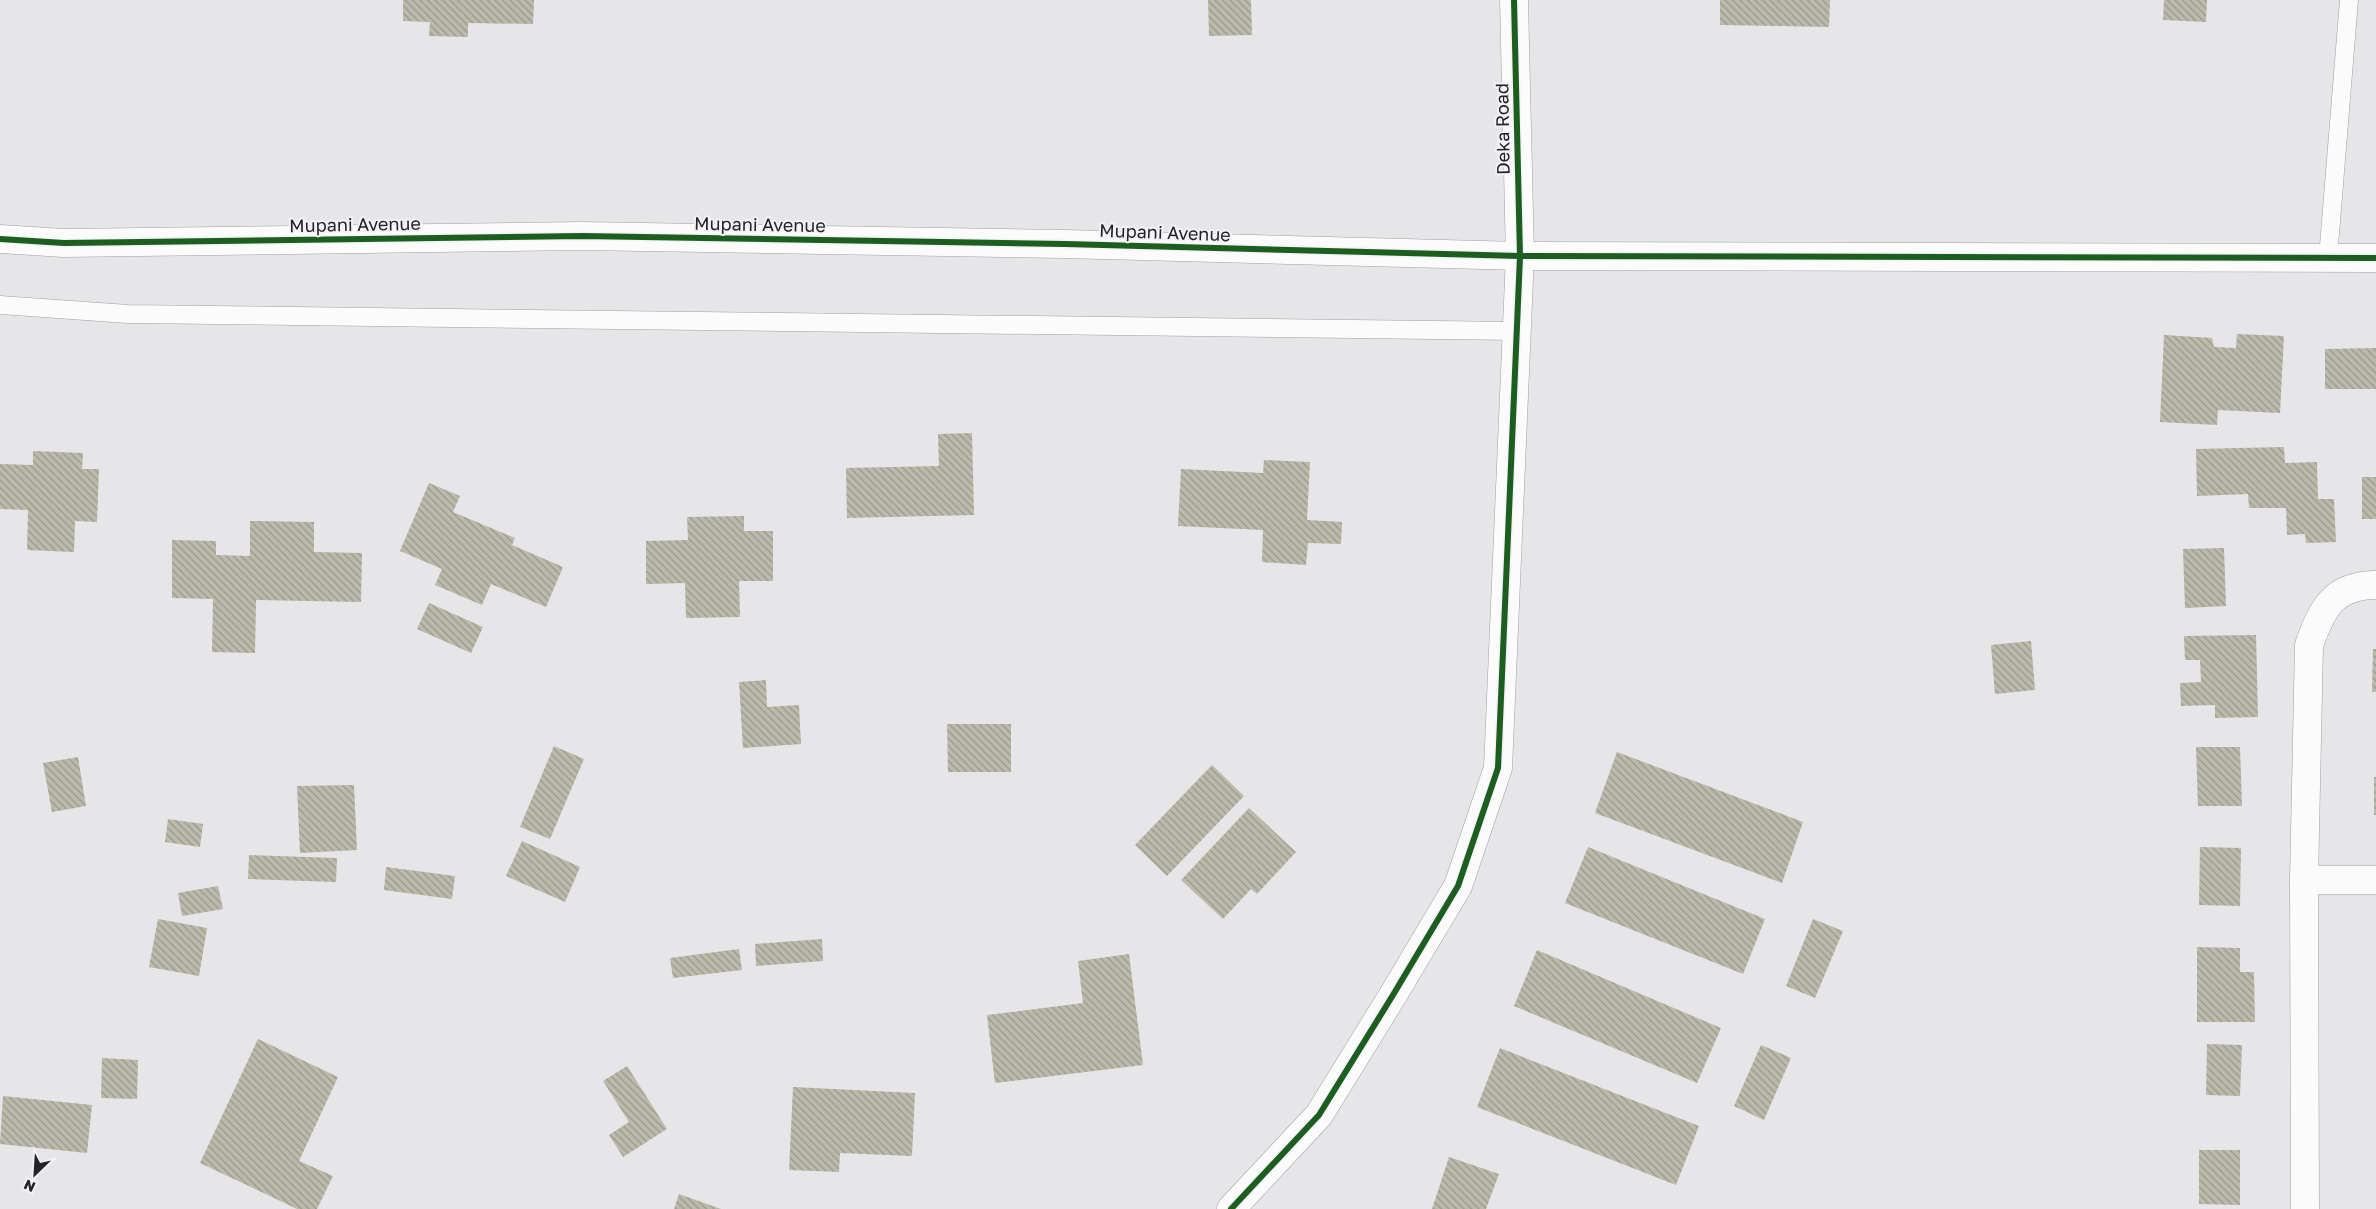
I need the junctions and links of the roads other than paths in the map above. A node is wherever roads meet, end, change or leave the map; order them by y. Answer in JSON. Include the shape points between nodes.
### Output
{"nodes":[{"id":1,"x":1514,"y":0,"type":"edge"},
{"id":2,"x":2349,"y":0,"type":"edge"},
{"id":3,"x":0,"y":238,"type":"edge"},
{"id":4,"x":1520,"y":256,"type":"junction"},
{"id":5,"x":2328,"y":258,"type":"junction"},
{"id":6,"x":2376,"y":258,"type":"edge"},
{"id":7,"x":0,"y":305,"type":"edge"},
{"id":8,"x":1518,"y":331,"type":"junction"},
{"id":9,"x":2376,"y":585,"type":"edge"},
{"id":10,"x":2304,"y":880,"type":"junction"},
{"id":11,"x":2376,"y":880,"type":"edge"},
{"id":12,"x":1232,"y":1209,"type":"edge"},
{"id":13,"x":2305,"y":1209,"type":"edge"}],
"edges":[{"from":1,"to":4,"type":"street","name":"Deka Road"},
{"from":2,"to":5,"type":"lane"},
{"from":3,"to":4,"type":"street","name":"Mupani Avenue","via":[[64,243],[582,236]]},
{"from":4,"to":5,"type":"street","name":"Mupani Avenue"},
{"from":4,"to":8,"type":"street","name":"Deka Road"},
{"from":5,"to":6,"type":"street","name":"Mupani Avenue"},
{"from":7,"to":8,"type":"lane","via":[[128,314]]},
{"from":8,"to":12,"type":"street","name":"Deka Road","via":[[1498,768],[1458,886],[1393,995],[1319,1115]]},
{"from":9,"to":10,"type":"street","via":[[2351,588],[2329,602],[2309,645]]},
{"from":10,"to":11,"type":"street"},
{"from":10,"to":13,"type":"street"}]}
